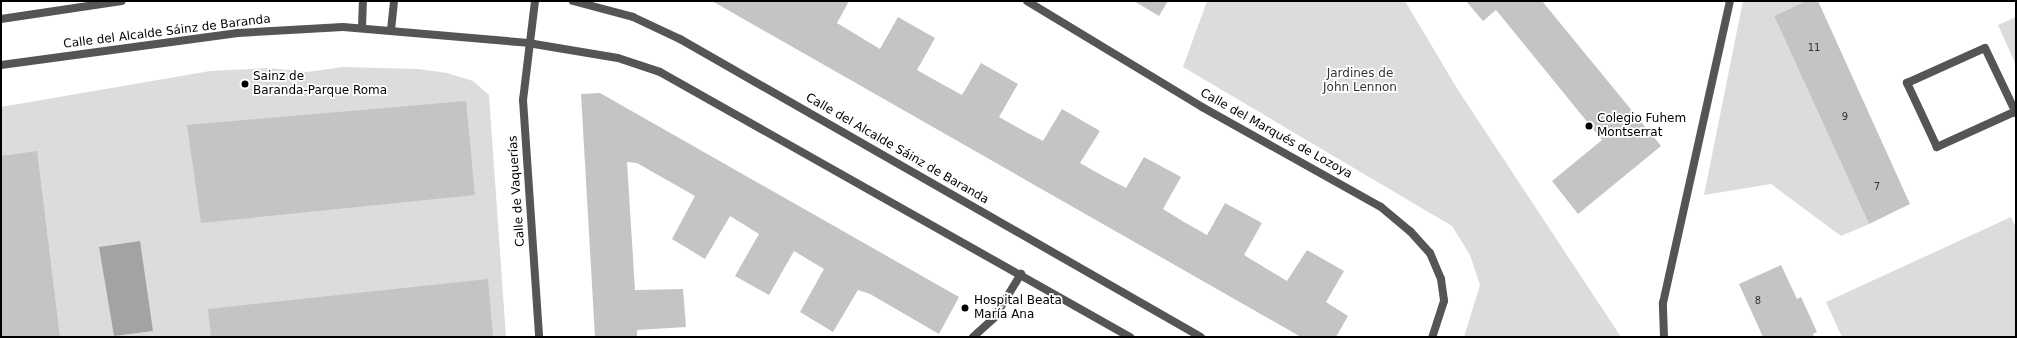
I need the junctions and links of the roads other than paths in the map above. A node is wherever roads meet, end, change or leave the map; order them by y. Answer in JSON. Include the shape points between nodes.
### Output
{"nodes":[{"id":1,"x":122,"y":1,"type":"edge"},
{"id":2,"x":363,"y":1,"type":"edge"},
{"id":3,"x":394,"y":1,"type":"edge"},
{"id":4,"x":535,"y":1,"type":"edge"},
{"id":5,"x":573,"y":1,"type":"edge"},
{"id":6,"x":1027,"y":1,"type":"edge"},
{"id":7,"x":1730,"y":1,"type":"edge"},
{"id":8,"x":1,"y":19,"type":"edge"},
{"id":9,"x":362,"y":28,"type":"junction"},
{"id":10,"x":391,"y":30,"type":"junction"},
{"id":11,"x":528,"y":43,"type":"junction"},
{"id":12,"x":1,"y":65,"type":"edge"},
{"id":13,"x":2015,"y":112,"type":"edge"},
{"id":14,"x":1021,"y":274,"type":"junction"},
{"id":15,"x":539,"y":337,"type":"edge"},
{"id":16,"x":973,"y":337,"type":"edge"},
{"id":17,"x":1130,"y":337,"type":"edge"},
{"id":18,"x":1201,"y":337,"type":"edge"},
{"id":19,"x":1432,"y":337,"type":"edge"},
{"id":20,"x":1664,"y":337,"type":"edge"}],
"edges":[{"from":1,"to":8,"type":"street"},
{"from":2,"to":9,"type":"street"},
{"from":3,"to":10,"type":"street"},
{"from":4,"to":11,"type":"street"},
{"from":5,"to":18,"type":"street","name":"Calle del Alcalde Sáinz de Baranda","via":[[633,17],[680,39]]},
{"from":6,"to":19,"type":"street","name":"Calle del Marqués de Lozoya","via":[[1202,107],[1381,207],[1410,231],[1430,253],[1441,279],[1444,301]]},
{"from":7,"to":20,"type":"street","via":[[1663,303]]},
{"from":9,"to":10,"type":"street","name":"Calle del Alcalde Sáinz de Baranda"},
{"from":9,"to":12,"type":"street","name":"Calle del Alcalde Sáinz de Baranda","via":[[238,33]]},
{"from":10,"to":11,"type":"street","name":"Calle del Alcalde Sáinz de Baranda"},
{"from":11,"to":14,"type":"street","name":"Calle del Alcalde Sáinz de Baranda","via":[[618,58],[660,72]]},
{"from":11,"to":15,"type":"street","name":"Calle de Vaquerías","via":[[523,100]]},
{"from":13,"to":13,"type":"street","via":[[1985,48],[1907,83],[1937,147]]},
{"from":14,"to":16,"type":"street","via":[[994,318]]},
{"from":14,"to":17,"type":"street","name":"Calle del Alcalde Sáinz de Baranda"}]}
